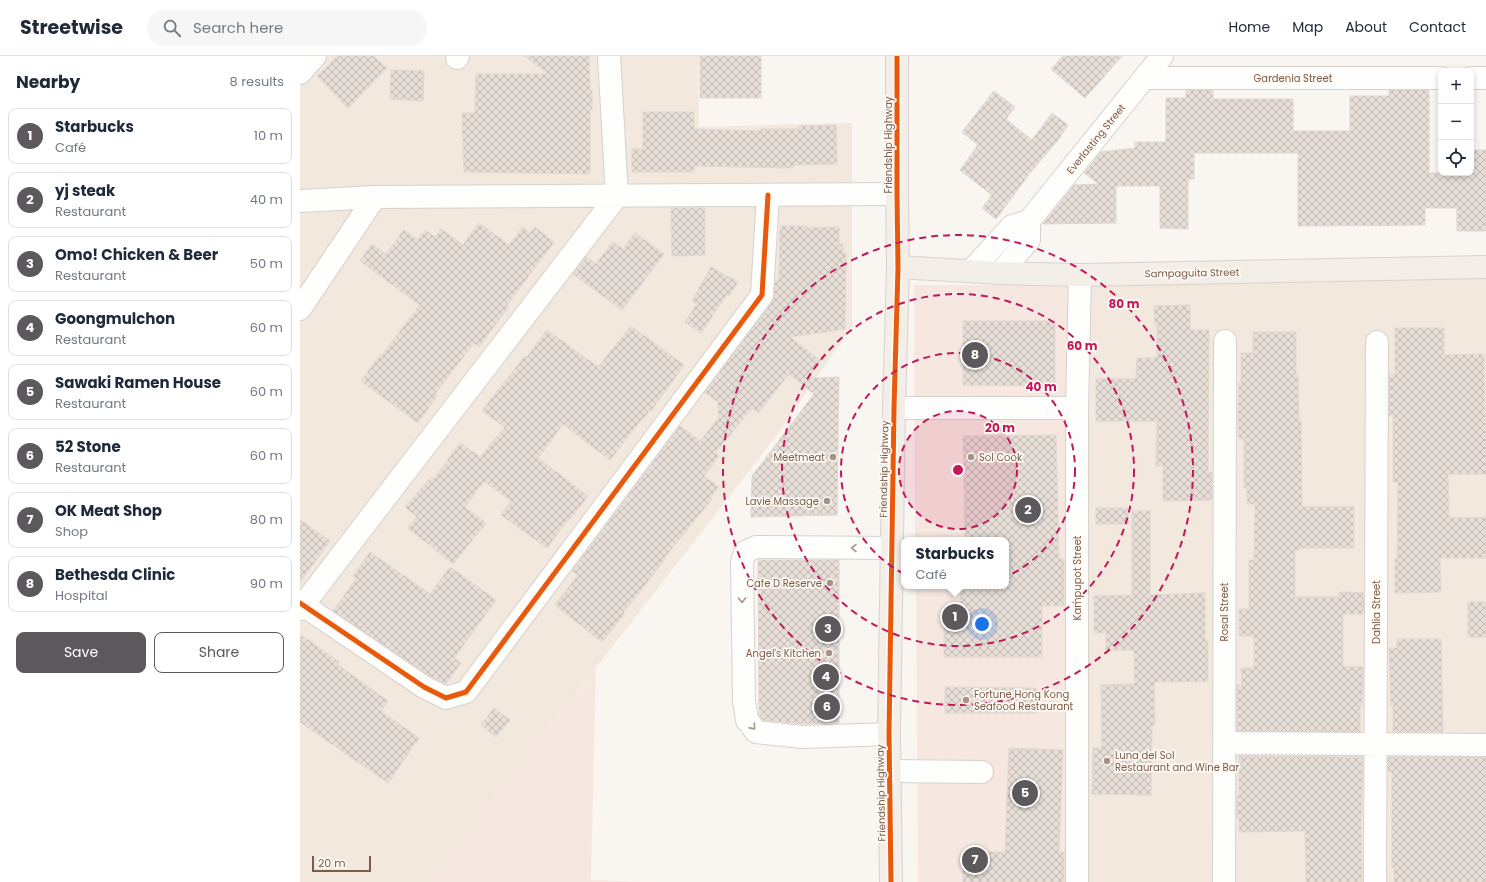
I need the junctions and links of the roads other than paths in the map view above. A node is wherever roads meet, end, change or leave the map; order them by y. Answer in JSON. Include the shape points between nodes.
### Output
{"nodes":[{"id":1,"x":315,"y":56,"type":"edge"},
{"id":2,"x":609,"y":56,"type":"edge"},
{"id":3,"x":898,"y":56,"type":"edge"},
{"id":4,"x":1162,"y":56,"type":"edge"},
{"id":5,"x":300,"y":73,"type":"edge"},
{"id":6,"x":1144,"y":78,"type":"junction"},
{"id":7,"x":1438,"y":78,"type":"edge"},
{"id":8,"x":1474,"y":78,"type":"edge"},
{"id":9,"x":1486,"y":78,"type":"edge"},
{"id":10,"x":897,"y":194,"type":"junction"},
{"id":11,"x":768,"y":195,"type":"junction"},
{"id":12,"x":617,"y":196,"type":"junction"},
{"id":13,"x":375,"y":197,"type":"junction"},
{"id":14,"x":300,"y":201,"type":"edge"},
{"id":15,"x":1029,"y":221,"type":"junction"},
{"id":16,"x":898,"y":267,"type":"junction"},
{"id":17,"x":1486,"y":267,"type":"edge"},
{"id":18,"x":971,"y":271,"type":"junction"},
{"id":19,"x":1000,"y":273,"type":"junction"},
{"id":20,"x":1080,"y":275,"type":"junction"},
{"id":21,"x":300,"y":309,"type":"edge"},
{"id":22,"x":1225,"y":341,"type":"dead end"},
{"id":23,"x":1378,"y":342,"type":"dead end"},
{"id":24,"x":894,"y":408,"type":"junction"},
{"id":25,"x":1077,"y":408,"type":"junction"},
{"id":26,"x":893,"y":548,"type":"junction"},
{"id":27,"x":301,"y":606,"type":"edge"},
{"id":28,"x":890,"y":734,"type":"junction"},
{"id":29,"x":1224,"y":743,"type":"junction"},
{"id":30,"x":1376,"y":744,"type":"junction"},
{"id":31,"x":1486,"y":745,"type":"edge"},
{"id":32,"x":890,"y":771,"type":"junction"},
{"id":33,"x":982,"y":772,"type":"dead end"},
{"id":34,"x":891,"y":882,"type":"edge"},
{"id":35,"x":1077,"y":882,"type":"edge"},
{"id":36,"x":1224,"y":882,"type":"edge"},
{"id":37,"x":1375,"y":882,"type":"edge"}],
"edges":[{"from":1,"to":5,"type":"street"},
{"from":2,"to":12,"type":"street"},
{"from":3,"to":10,"type":"main road","name":"Friendship Highway"},
{"from":4,"to":6,"type":"street","name":"Everlasting Street"},
{"from":6,"to":7,"type":"street","name":"Gardenia Street"},
{"from":6,"to":15,"type":"street","name":"Everlasting Street"},
{"from":8,"to":9,"type":"street"},
{"from":10,"to":11,"type":"street"},
{"from":10,"to":16,"type":"main road","name":"Friendship Highway"},
{"from":11,"to":12,"type":"street"},
{"from":11,"to":27,"type":"street","via":[[762,295],[466,692],[446,698],[424,687]]},
{"from":12,"to":13,"type":"street"},
{"from":12,"to":27,"type":"street"},
{"from":13,"to":14,"type":"street"},
{"from":13,"to":21,"type":"street"},
{"from":15,"to":18,"type":"street","via":[[1012,226]]},
{"from":15,"to":19,"type":"street","via":[[1029,240]]},
{"from":16,"to":18,"type":"main road","name":"Sampaguita Street"},
{"from":16,"to":24,"type":"main road","name":"Friendship Highway"},
{"from":17,"to":20,"type":"main road","name":"Sampaguita Street"},
{"from":18,"to":19,"type":"main road","name":"Sampaguita Street"},
{"from":19,"to":20,"type":"main road","name":"Sampaguita Street"},
{"from":20,"to":25,"type":"street","name":"Kampupot Street"},
{"from":22,"to":29,"type":"street","name":"Rosal Street"},
{"from":23,"to":30,"type":"street","name":"Dahlia Street"},
{"from":24,"to":25,"type":"street"},
{"from":24,"to":26,"type":"main road","name":"Friendship Highway"},
{"from":25,"to":35,"type":"street","name":"Kampupot Street"},
{"from":26,"to":28,"type":"main road","name":"Friendship Highway"},
{"from":26,"to":28,"type":"street","one_way":true,"via":[[756,547],[745,552],[742,562],[744,701],[747,720],[756,732],[802,738]]},
{"from":28,"to":32,"type":"main road","name":"Friendship Highway"},
{"from":29,"to":30,"type":"street"},
{"from":29,"to":36,"type":"street","name":"Rosal Street"},
{"from":30,"to":31,"type":"street"},
{"from":30,"to":37,"type":"street","name":"Dahlia Street"},
{"from":32,"to":33,"type":"street"},
{"from":32,"to":34,"type":"main road","name":"Friendship Highway"}]}
